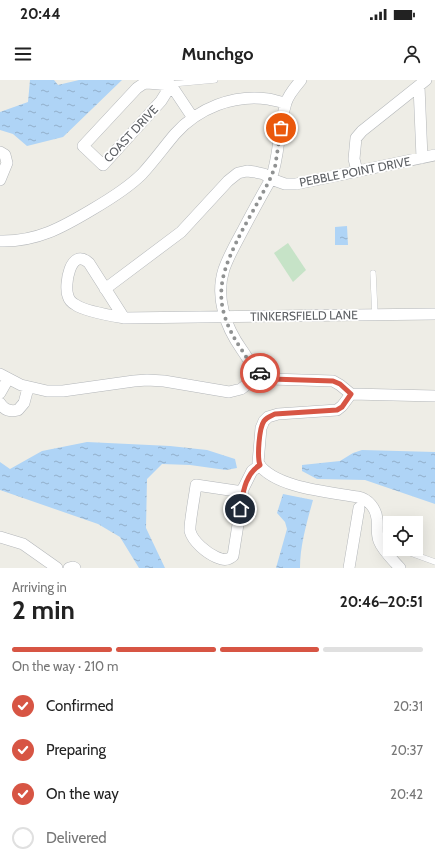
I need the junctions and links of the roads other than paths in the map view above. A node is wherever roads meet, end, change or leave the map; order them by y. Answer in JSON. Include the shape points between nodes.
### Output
{"nodes":[{"id":1,"x":215,"y":80,"type":"edge"},
{"id":2,"x":301,"y":80,"type":"edge"},
{"id":3,"x":172,"y":83,"type":"edge"},
{"id":4,"x":422,"y":83,"type":"edge"},
{"id":5,"x":286,"y":103,"type":"junction"},
{"id":6,"x":193,"y":118,"type":"junction"},
{"id":7,"x":0,"y":152,"type":"edge"},
{"id":8,"x":435,"y":155,"type":"edge"},
{"id":9,"x":422,"y":158,"type":"junction"},
{"id":10,"x":357,"y":171,"type":"junction"},
{"id":11,"x":270,"y":179,"type":"junction"},
{"id":12,"x":0,"y":180,"type":"edge"},
{"id":13,"x":0,"y":241,"type":"edge"},
{"id":14,"x":373,"y":273,"type":"dead end"},
{"id":15,"x":105,"y":289,"type":"junction"},
{"id":16,"x":435,"y":314,"type":"edge"},
{"id":17,"x":375,"y":315,"type":"junction"},
{"id":18,"x":124,"y":318,"type":"junction"},
{"id":19,"x":225,"y":318,"type":"junction"},
{"id":20,"x":258,"y":372,"type":"junction"},
{"id":21,"x":4,"y":376,"type":"edge"},
{"id":22,"x":28,"y":388,"type":"junction"},
{"id":23,"x":0,"y":393,"type":"edge"},
{"id":24,"x":351,"y":394,"type":"junction"},
{"id":25,"x":435,"y":396,"type":"edge"},
{"id":26,"x":0,"y":403,"type":"edge"},
{"id":27,"x":260,"y":465,"type":"junction"},
{"id":28,"x":243,"y":492,"type":"junction"},
{"id":29,"x":359,"y":508,"type":"dead end"},
{"id":30,"x":0,"y":537,"type":"edge"},
{"id":31,"x":383,"y":543,"type":"edge"},
{"id":32,"x":395,"y":556,"type":"edge"},
{"id":33,"x":418,"y":556,"type":"edge"},
{"id":34,"x":435,"y":562,"type":"edge"},
{"id":35,"x":58,"y":568,"type":"edge"},
{"id":36,"x":69,"y":568,"type":"edge"},
{"id":37,"x":75,"y":568,"type":"edge"},
{"id":38,"x":349,"y":568,"type":"edge"},
{"id":39,"x":400,"y":568,"type":"edge"}],
"edges":[{"from":1,"to":3,"type":"lane"},
{"from":2,"to":5,"type":"street"},
{"from":3,"to":3,"type":"street","name":"COAST DRIVE","via":[[140,85],[83,146],[103,165],[161,102]]},
{"from":3,"to":6,"type":"street"},
{"from":4,"to":9,"type":"street"},
{"from":4,"to":10,"type":"street","via":[[356,138],[354,159]]},
{"from":5,"to":6,"type":"street","via":[[260,98],[234,100],[210,108]]},
{"from":5,"to":11,"type":"street","via":[[275,167]]},
{"from":6,"to":13,"type":"street","via":[[122,191],[47,234]]},
{"from":7,"to":12,"type":"street","via":[[5,156],[7,163]]},
{"from":8,"to":9,"type":"street","name":"PEBBLE POINT DRIVE"},
{"from":9,"to":10,"type":"street","name":"PEBBLE POINT DRIVE"},
{"from":10,"to":11,"type":"street","name":"PEBBLE POINT DRIVE","via":[[296,184],[285,184]]},
{"from":11,"to":15,"type":"street","name":"PEBBLE POINT DRIVE","via":[[264,174],[247,171],[235,176],[181,232]]},
{"from":11,"to":19,"type":"street","via":[[231,252],[224,271],[221,292]]},
{"from":14,"to":17,"type":"lane"},
{"from":15,"to":18,"type":"street","name":"TINKERSFIELD LANE"},
{"from":15,"to":18,"type":"street","name":"TINKERSFIELD LANE","via":[[87,261],[78,259],[72,263],[67,287],[69,300],[79,307]]},
{"from":16,"to":17,"type":"street","name":"TINKERSFIELD LANE"},
{"from":17,"to":19,"type":"street","name":"TINKERSFIELD LANE"},
{"from":18,"to":19,"type":"street","name":"TINKERSFIELD LANE"},
{"from":19,"to":20,"type":"street","via":[[230,331]]},
{"from":20,"to":22,"type":"street","via":[[245,386],[229,392],[147,380],[63,391]]},
{"from":20,"to":24,"type":"street","via":[[271,379],[333,381]]},
{"from":21,"to":22,"type":"street"},
{"from":21,"to":23,"type":"street"},
{"from":22,"to":26,"type":"street","via":[[23,406],[16,410],[3,408]]},
{"from":24,"to":25,"type":"street"},
{"from":24,"to":27,"type":"street","via":[[337,410],[268,417],[261,428],[258,458]]},
{"from":27,"to":28,"type":"street","via":[[252,471]]},
{"from":27,"to":31,"type":"street","via":[[271,475],[290,484],[361,497],[368,501],[376,512],[379,540]]},
{"from":28,"to":28,"type":"street","via":[[233,556],[223,560],[211,555],[195,540],[190,531],[196,485]]},
{"from":29,"to":38,"type":"street"},
{"from":30,"to":35,"type":"street","via":[[24,544]]},
{"from":32,"to":39,"type":"street"},
{"from":33,"to":34,"type":"lane"},
{"from":36,"to":37,"type":"street"}]}
